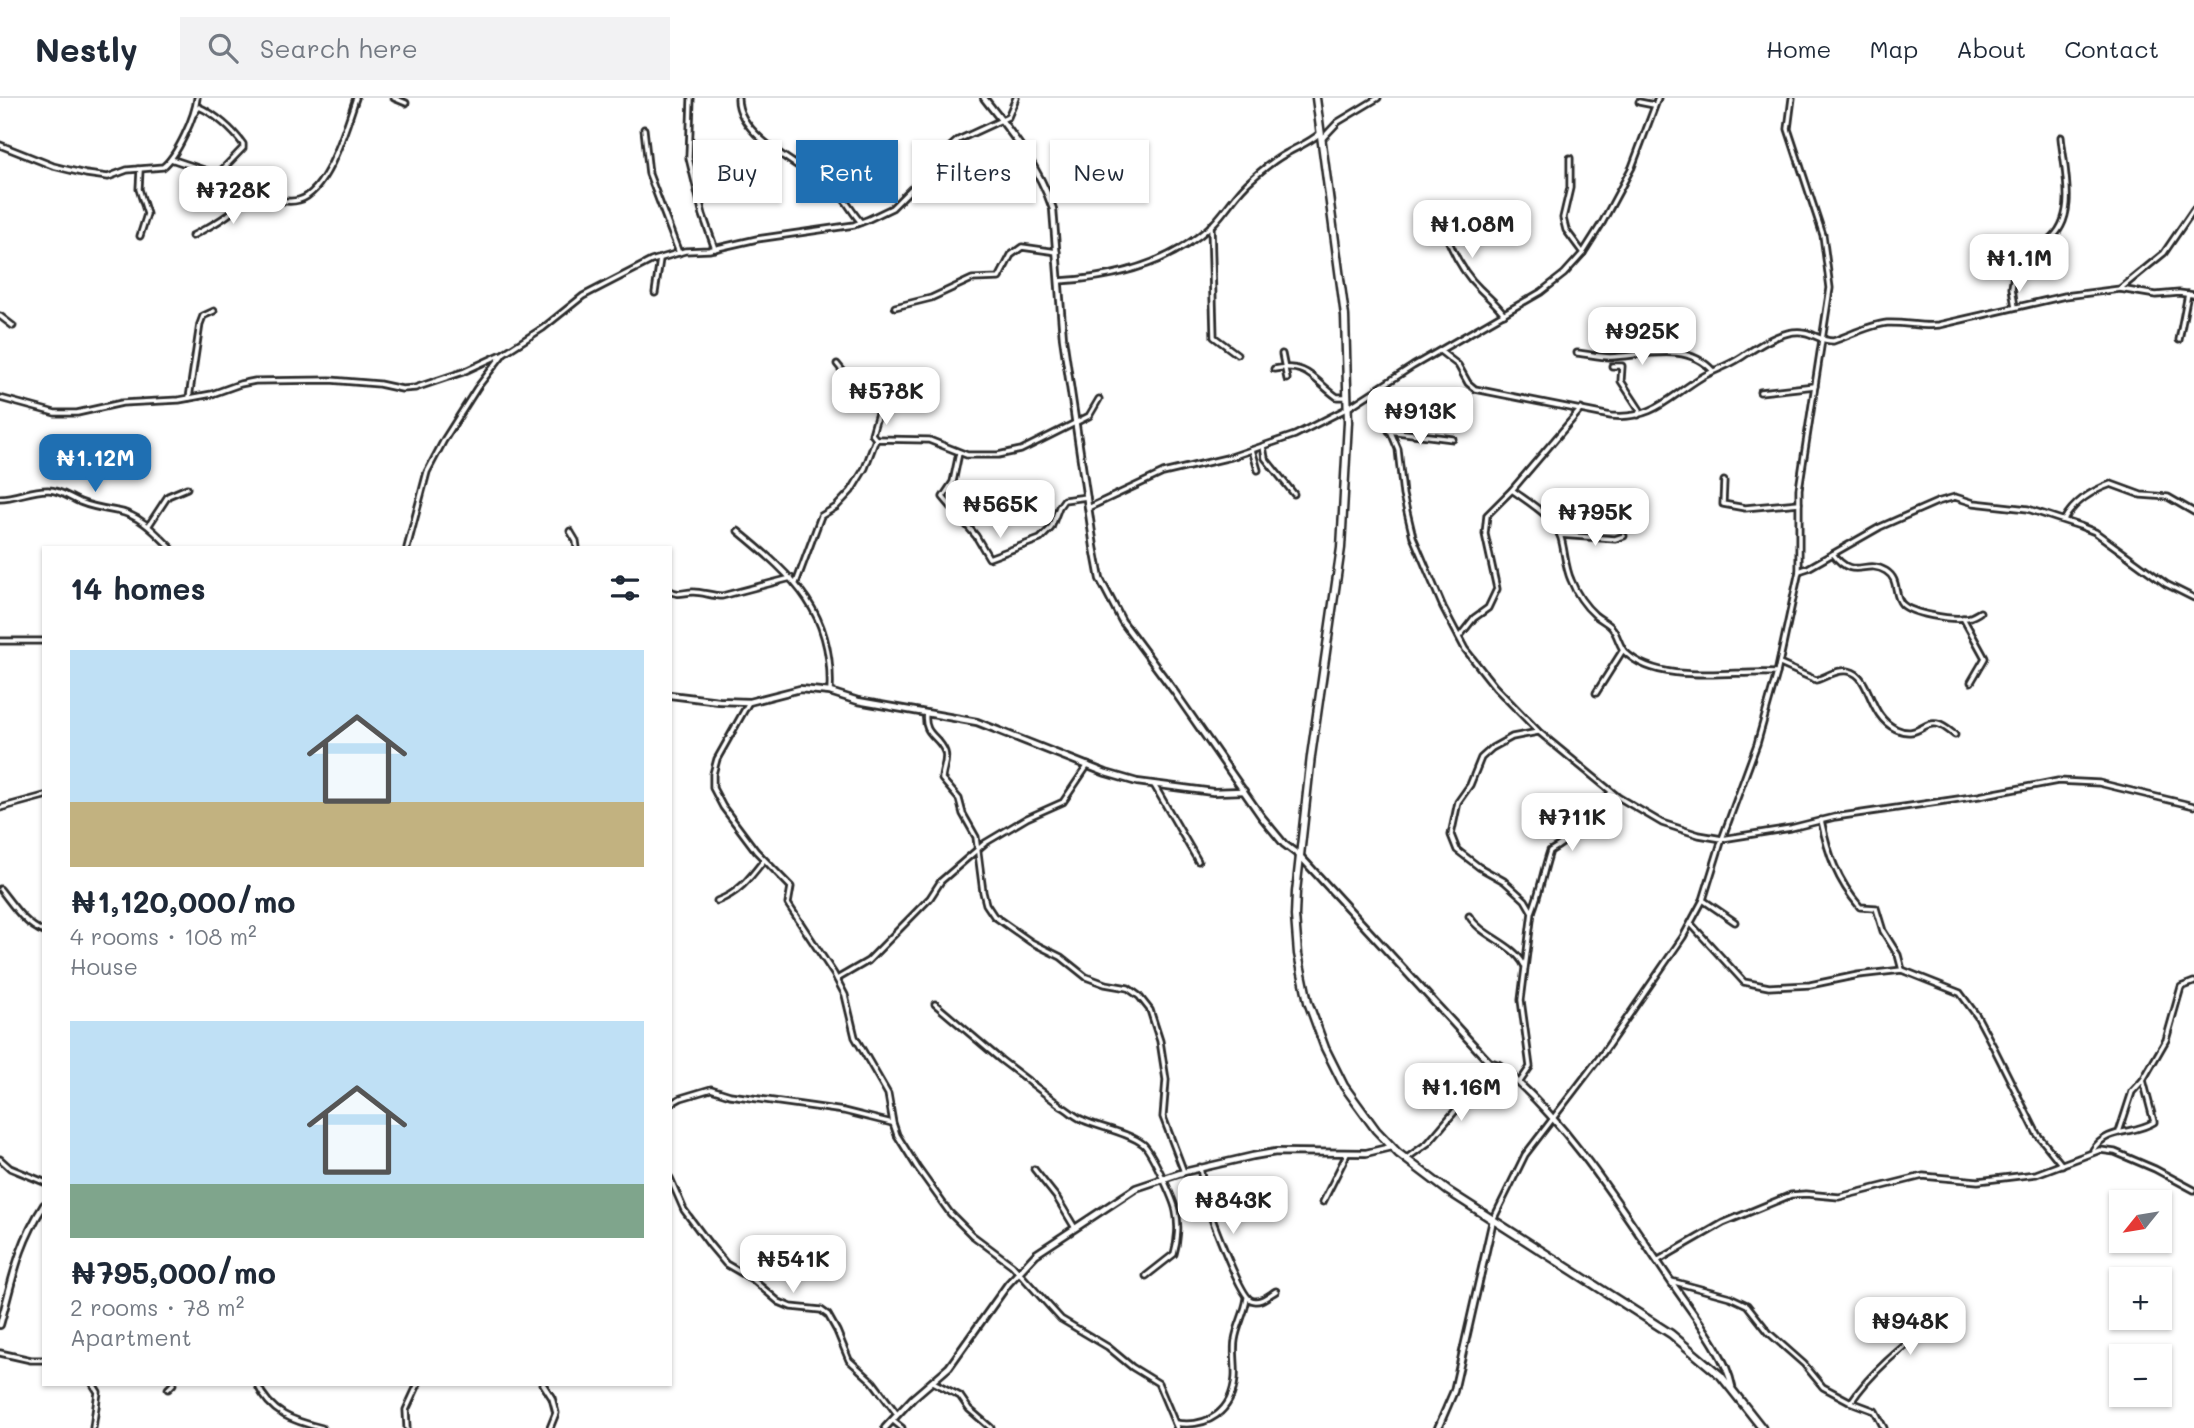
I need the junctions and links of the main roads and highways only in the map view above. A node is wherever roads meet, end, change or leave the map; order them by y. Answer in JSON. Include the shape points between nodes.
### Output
{"nodes":[{"id":1,"x":1316,"y":98,"type":"edge"},
{"id":2,"x":1762,"y":1428,"type":"edge"}],
"edges":[{"from":1,"to":2,"type":"main road","via":[[1343,303],[1348,408],[1342,548],[1311,756],[1295,925],[1308,1002],[1344,1086],[1391,1147],[1448,1191],[1671,1334],[1732,1388]]}]}
